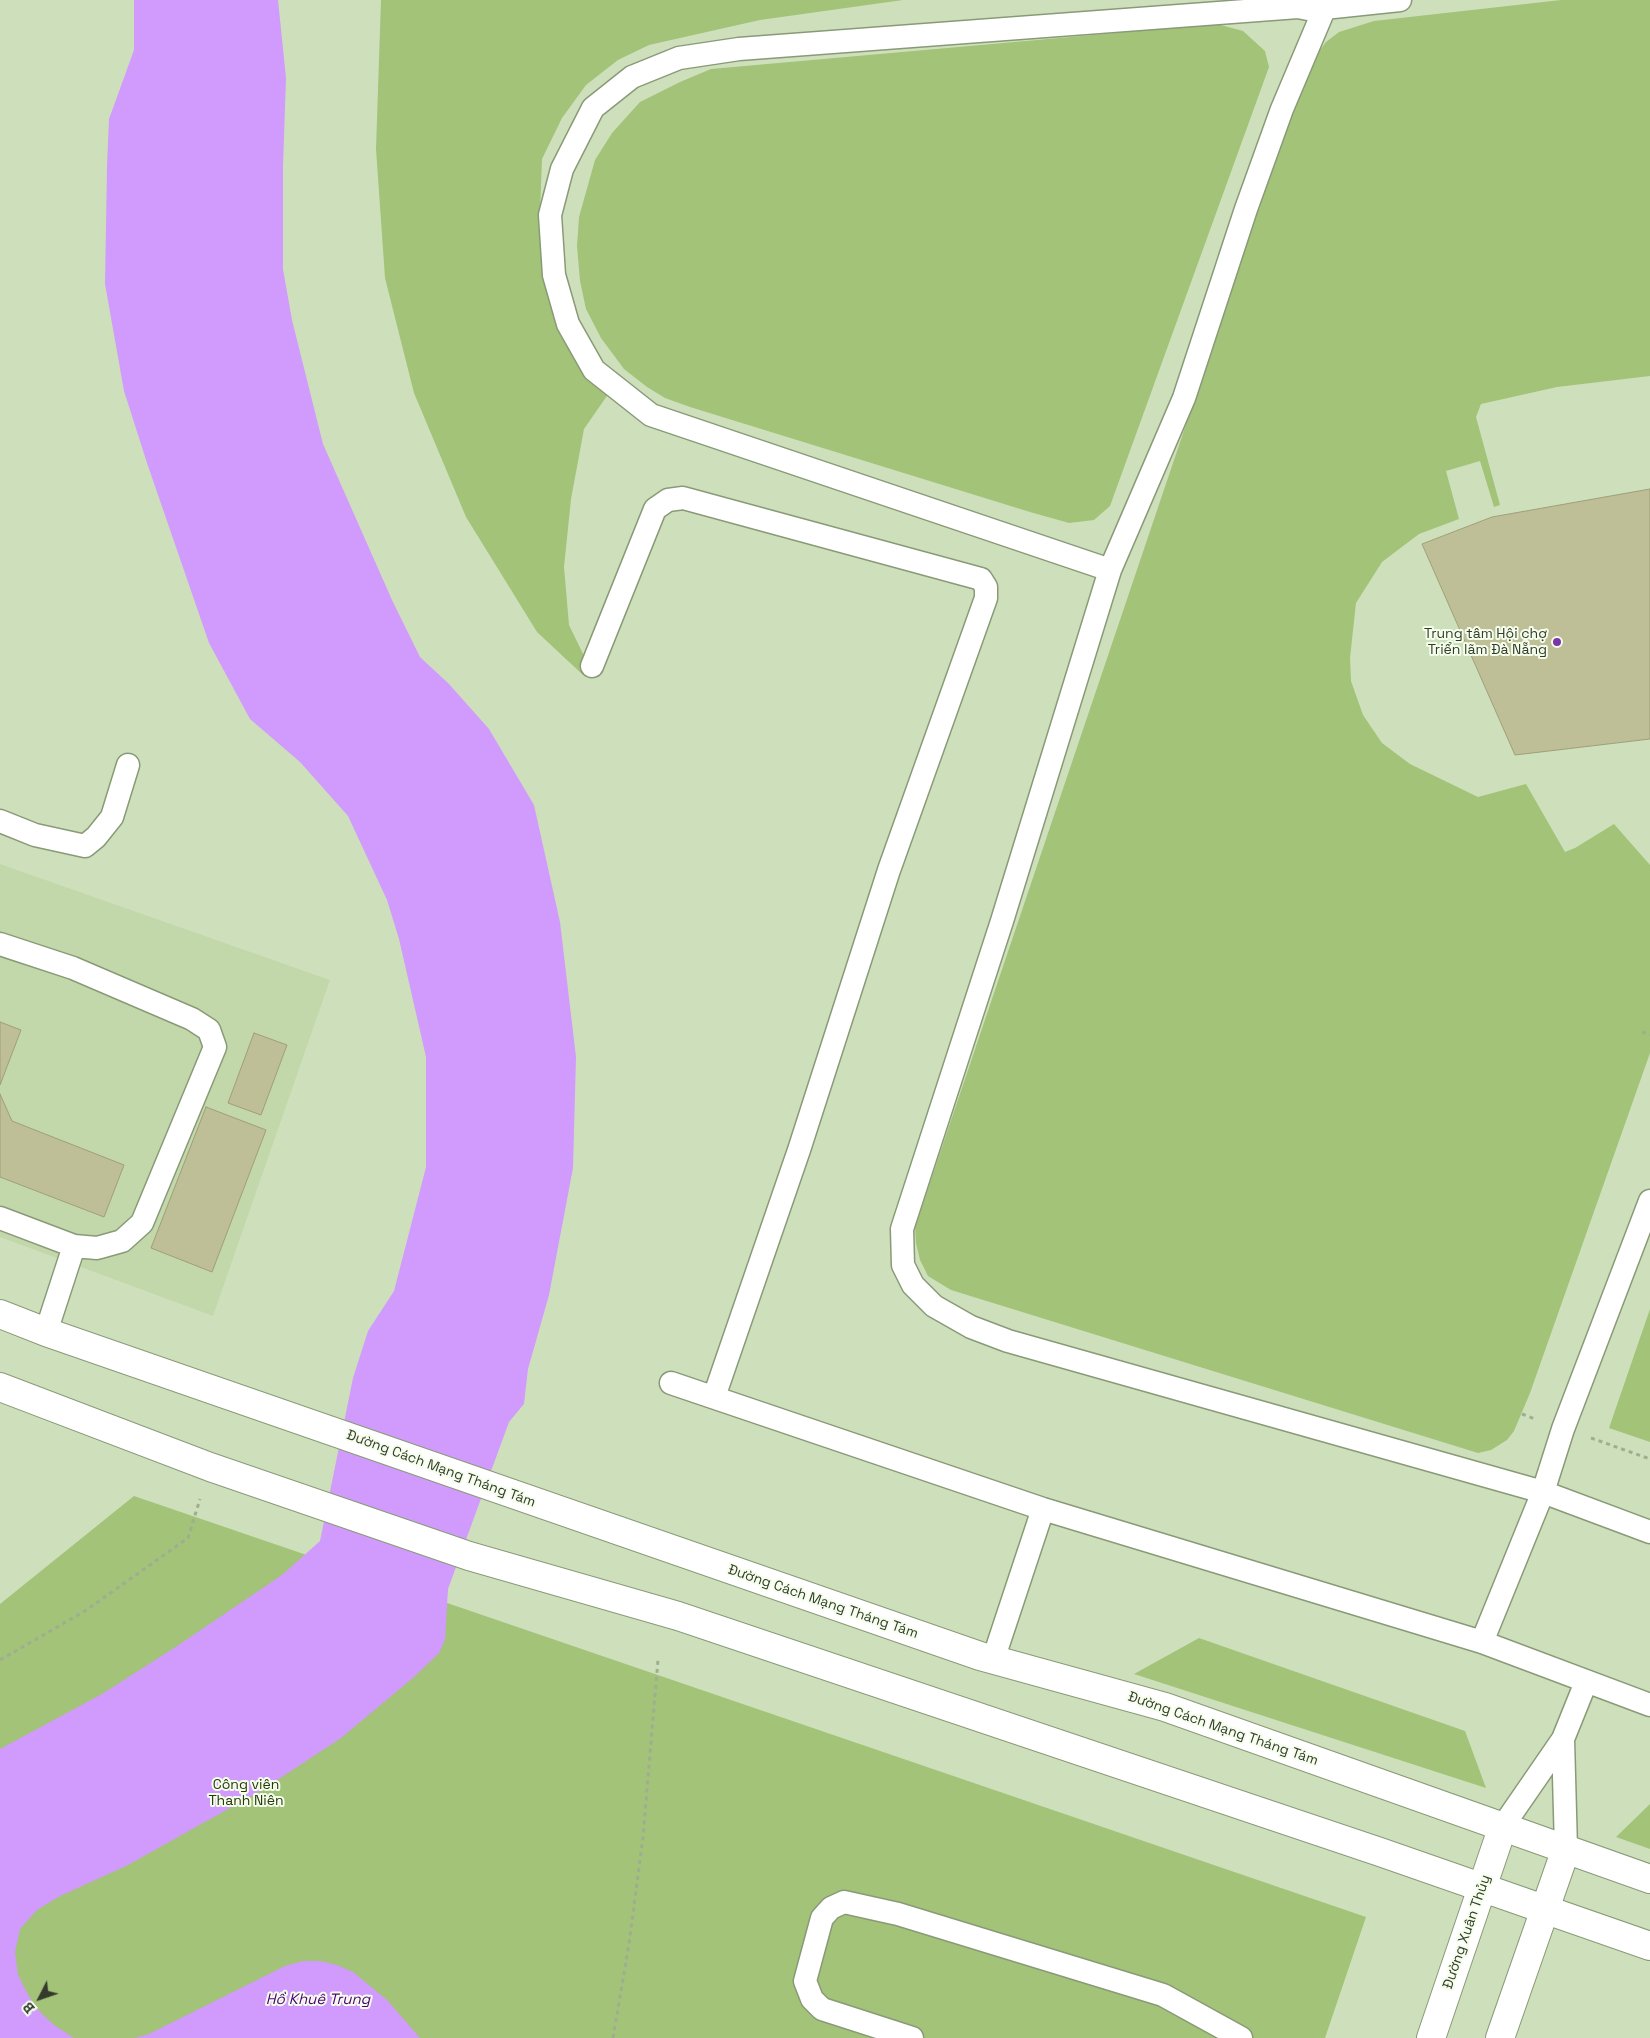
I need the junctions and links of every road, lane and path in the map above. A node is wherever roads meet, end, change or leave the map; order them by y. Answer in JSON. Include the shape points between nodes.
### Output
{"nodes":[{"id":1,"x":1400,"y":0,"type":"edge"},
{"id":2,"x":1323,"y":12,"type":"junction"},
{"id":3,"x":1110,"y":570,"type":"junction"},
{"id":4,"x":592,"y":666,"type":"dead end"},
{"id":5,"x":128,"y":765,"type":"dead end"},
{"id":6,"x":0,"y":821,"type":"edge"},
{"id":7,"x":0,"y":944,"type":"edge"},
{"id":8,"x":1642,"y":1032,"type":"dead end"},
{"id":9,"x":1650,"y":1035,"type":"edge"},
{"id":10,"x":1650,"y":1201,"type":"edge"},
{"id":11,"x":0,"y":1218,"type":"edge"},
{"id":12,"x":74,"y":1246,"type":"junction"},
{"id":13,"x":0,"y":1314,"type":"edge"},
{"id":14,"x":46,"y":1332,"type":"junction"},
{"id":15,"x":671,"y":1383,"type":"dead end"},
{"id":16,"x":0,"y":1387,"type":"edge"},
{"id":17,"x":714,"y":1397,"type":"junction"},
{"id":18,"x":210,"y":1467,"type":"junction"},
{"id":19,"x":1543,"y":1492,"type":"junction"},
{"id":20,"x":1043,"y":1509,"type":"junction"},
{"id":21,"x":1650,"y":1532,"type":"edge"},
{"id":22,"x":1482,"y":1642,"type":"junction"},
{"id":23,"x":0,"y":1660,"type":"edge"},
{"id":24,"x":658,"y":1660,"type":"dead end"},
{"id":25,"x":994,"y":1660,"type":"junction"},
{"id":26,"x":1586,"y":1682,"type":"junction"},
{"id":27,"x":1650,"y":1704,"type":"edge"},
{"id":28,"x":1563,"y":1739,"type":"junction"},
{"id":29,"x":1502,"y":1826,"type":"junction"},
{"id":30,"x":1566,"y":1849,"type":"junction"},
{"id":31,"x":1650,"y":1880,"type":"edge"},
{"id":32,"x":1482,"y":1886,"type":"junction"},
{"id":33,"x":1546,"y":1909,"type":"junction"},
{"id":34,"x":1650,"y":1946,"type":"edge"},
{"id":35,"x":613,"y":2038,"type":"edge"},
{"id":36,"x":912,"y":2038,"type":"edge"},
{"id":37,"x":1241,"y":2038,"type":"edge"},
{"id":38,"x":1431,"y":2038,"type":"edge"},
{"id":39,"x":1500,"y":2038,"type":"edge"}],
"edges":[{"from":1,"to":2,"type":"lane","via":[[1324,8]]},
{"from":2,"to":3,"type":"lane","via":[[1246,209],[1184,398]]},
{"from":2,"to":3,"type":"lane","via":[[1298,7],[739,49],[679,58],[632,77],[593,108],[562,169],[550,214],[554,275],[568,324],[594,370],[651,416]]},
{"from":3,"to":19,"type":"lane","via":[[1002,921],[902,1229],[903,1265],[912,1285],[934,1306],[971,1327],[1008,1341]]},
{"from":4,"to":17,"type":"lane","via":[[655,510],[668,500],[683,498],[981,579],[986,587],[986,598],[889,870],[799,1150]]},
{"from":5,"to":6,"type":"lane","via":[[112,816],[85,846],[35,834]]},
{"from":7,"to":12,"type":"lane","via":[[72,968],[192,1019],[209,1030],[215,1047],[142,1223],[122,1241],[97,1248]]},
{"from":8,"to":9,"type":"path"},
{"from":10,"to":19,"type":"lane","via":[[1563,1429]]},
{"from":11,"to":12,"type":"lane"},
{"from":12,"to":14,"type":"lane"},
{"from":13,"to":14,"type":"main road","name":"Đường Cách Mạng Tháng Tám"},
{"from":14,"to":25,"type":"main road","name":"Đường Cách Mạng Tháng Tám"},
{"from":15,"to":17,"type":"lane"},
{"from":16,"to":18,"type":"main road"},
{"from":17,"to":20,"type":"lane"},
{"from":18,"to":23,"type":"path","via":[[188,1538],[85,1611]]},
{"from":18,"to":32,"type":"main road","via":[[469,1556],[678,1616]]},
{"from":19,"to":21,"type":"lane"},
{"from":19,"to":22,"type":"lane"},
{"from":20,"to":22,"type":"lane"},
{"from":20,"to":25,"type":"lane"},
{"from":22,"to":26,"type":"lane"},
{"from":24,"to":35,"type":"path","via":[[643,1837]]},
{"from":25,"to":29,"type":"main road","name":"Đường Cách Mạng Tháng Tám","via":[[1165,1706]]},
{"from":26,"to":27,"type":"lane"},
{"from":26,"to":28,"type":"lane"},
{"from":28,"to":29,"type":"lane"},
{"from":28,"to":30,"type":"lane"},
{"from":29,"to":30,"type":"main road","name":"Đường Cách Mạng Tháng Tám"},
{"from":29,"to":32,"type":"main road","name":"Đường Xuân Thủy"},
{"from":30,"to":31,"type":"main road","name":"Đường Cách Mạng Tháng Tám"},
{"from":30,"to":33,"type":"main road"},
{"from":32,"to":33,"type":"main road"},
{"from":32,"to":38,"type":"main road","name":"Đường Xuân Thủy"},
{"from":33,"to":34,"type":"main road"},
{"from":33,"to":39,"type":"main road"},
{"from":36,"to":37,"type":"lane","via":[[822,2010],[812,1999],[805,1981],[822,1918],[831,1908],[844,1902],[898,1914],[1163,1995]]}]}
